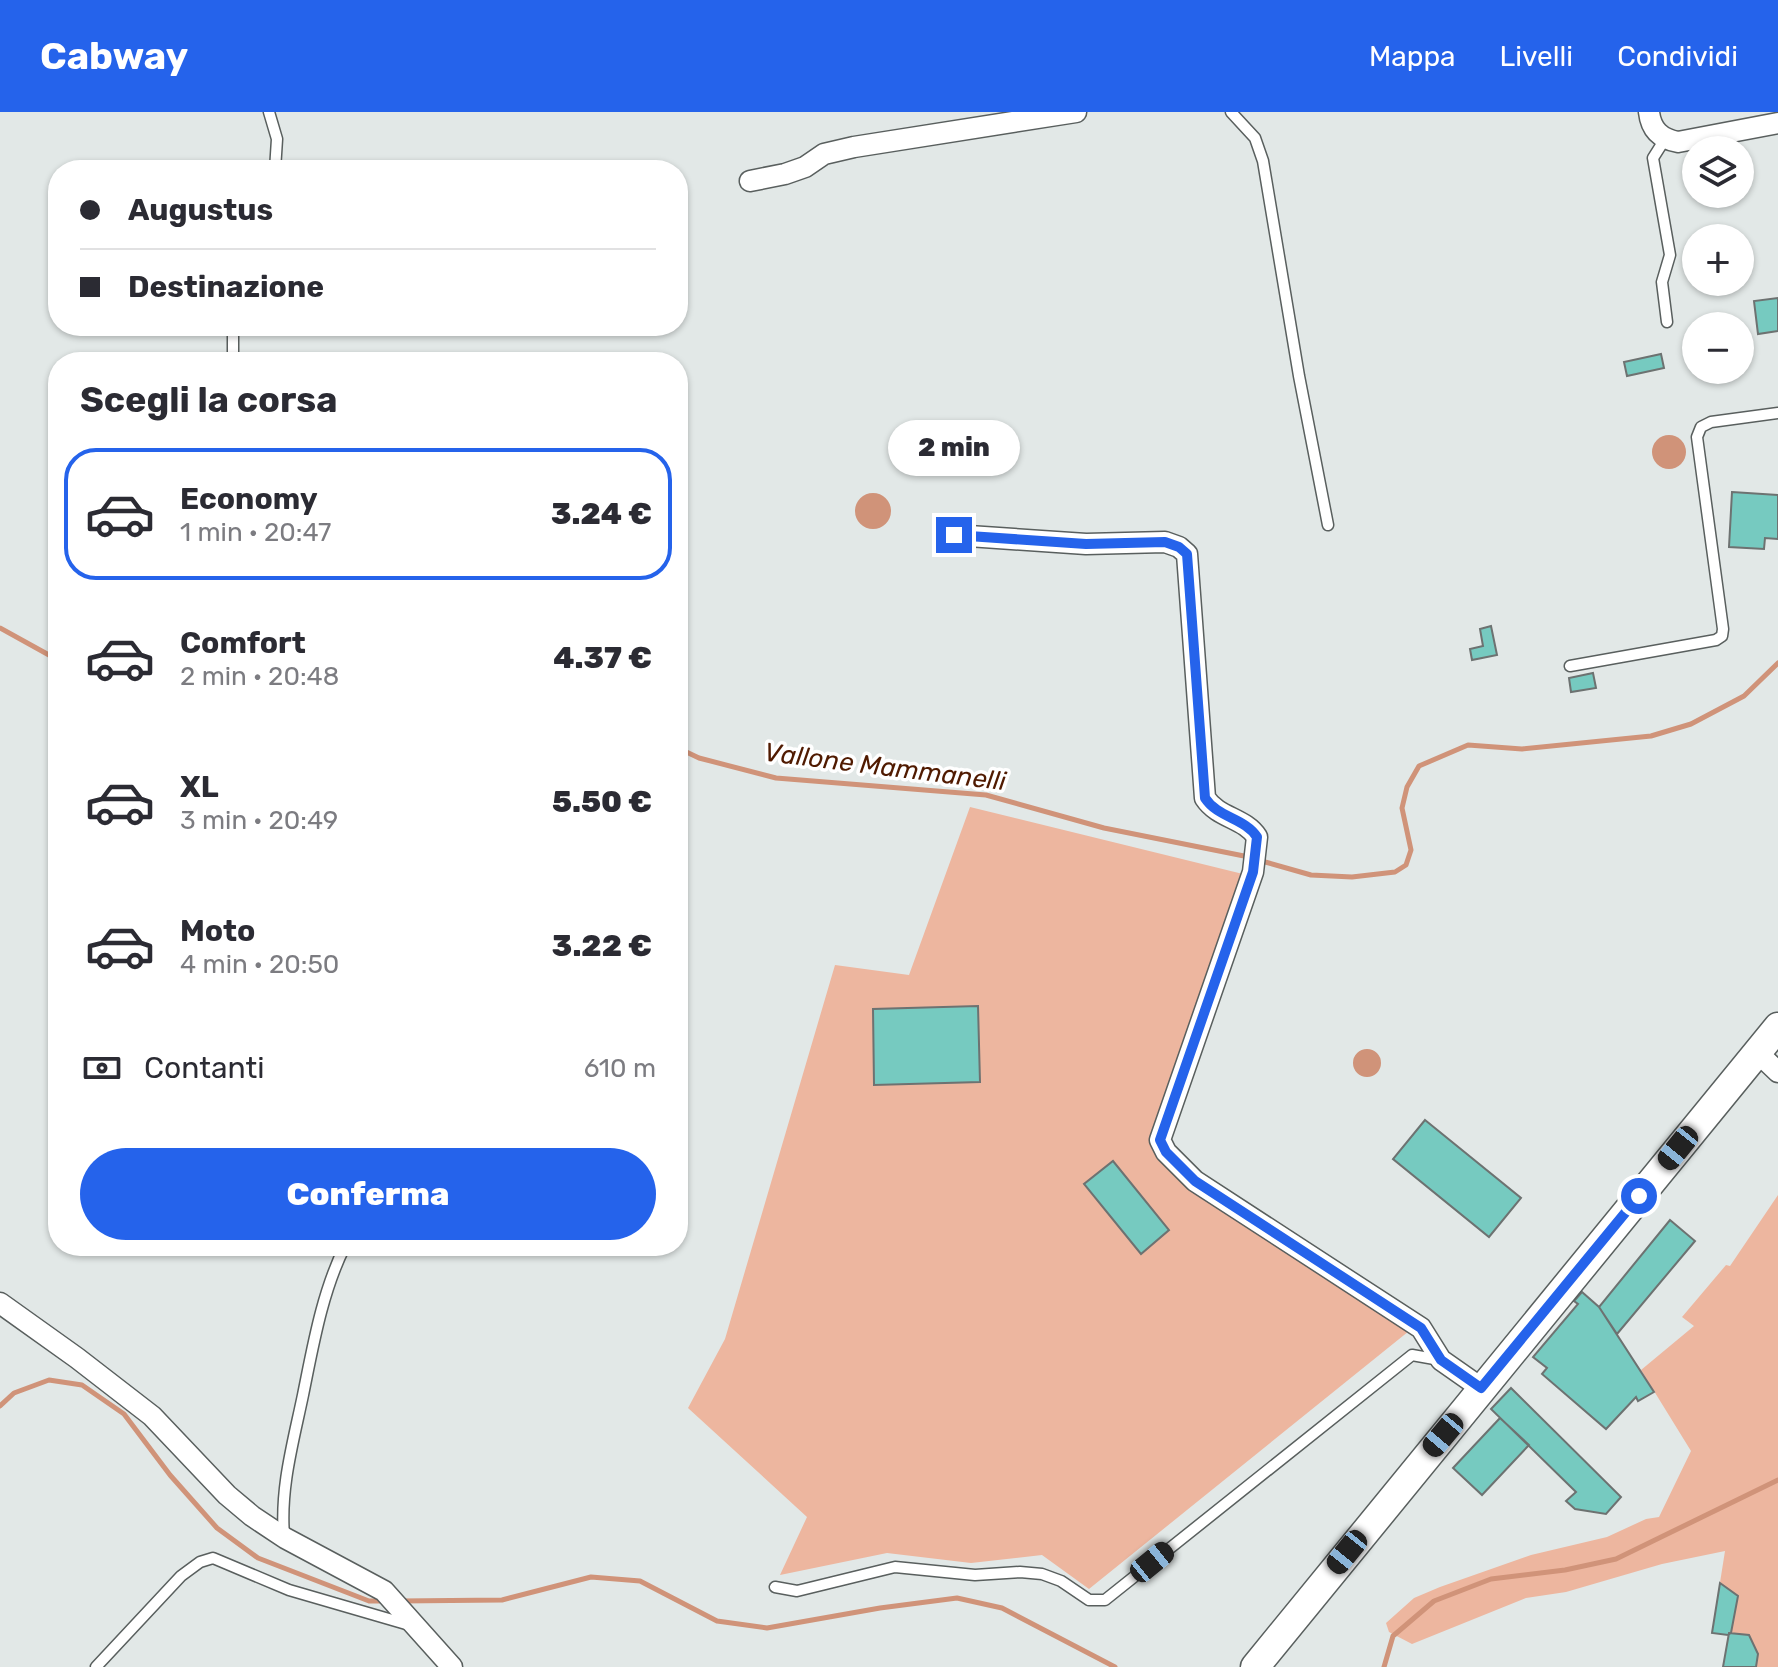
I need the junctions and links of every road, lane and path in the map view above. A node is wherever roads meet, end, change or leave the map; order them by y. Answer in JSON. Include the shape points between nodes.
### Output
{"nodes":[{"id":1,"x":269,"y":112,"type":"edge"},
{"id":2,"x":1076,"y":112,"type":"edge"},
{"id":3,"x":1231,"y":112,"type":"edge"},
{"id":4,"x":1649,"y":112,"type":"edge"},
{"id":5,"x":1778,"y":123,"type":"edge"},
{"id":6,"x":1665,"y":139,"type":"junction"},
{"id":7,"x":276,"y":160,"type":"edge"},
{"id":8,"x":750,"y":181,"type":"dead end"},
{"id":9,"x":1667,"y":322,"type":"dead end"},
{"id":10,"x":1778,"y":413,"type":"edge"},
{"id":11,"x":1328,"y":525,"type":"dead end"},
{"id":12,"x":954,"y":535,"type":"dead end"},
{"id":13,"x":1570,"y":666,"type":"dead end"},
{"id":14,"x":1778,"y":1027,"type":"edge"},
{"id":15,"x":1757,"y":1052,"type":"junction"},
{"id":16,"x":1778,"y":1072,"type":"edge"},
{"id":17,"x":341,"y":1256,"type":"edge"},
{"id":18,"x":0,"y":1303,"type":"edge"},
{"id":19,"x":1441,"y":1360,"type":"junction"},
{"id":20,"x":1481,"y":1388,"type":"junction"},
{"id":21,"x":285,"y":1538,"type":"junction"},
{"id":22,"x":775,"y":1587,"type":"dead end"},
{"id":23,"x":422,"y":1634,"type":"junction"},
{"id":24,"x":96,"y":1667,"type":"edge"},
{"id":25,"x":452,"y":1667,"type":"edge"},
{"id":26,"x":1255,"y":1667,"type":"edge"}],
"edges":[{"from":1,"to":7,"type":"lane","via":[[277,139]]},
{"from":2,"to":8,"type":"street","via":[[854,147],[824,154],[785,174]]},
{"from":3,"to":11,"type":"lane","via":[[1255,138],[1263,161]]},
{"from":4,"to":6,"type":"street"},
{"from":5,"to":6,"type":"street","via":[[1678,142]]},
{"from":6,"to":9,"type":"lane","via":[[1653,158],[1670,255],[1662,282]]},
{"from":10,"to":13,"type":"lane","via":[[1711,422],[1697,437],[1722,636]]},
{"from":12,"to":19,"type":"street","via":[[1086,544],[1165,542],[1187,554],[1205,798],[1212,809],[1251,828],[1257,848],[1160,1140],[1195,1181],[1421,1328]]},
{"from":14,"to":15,"type":"main road"},
{"from":15,"to":16,"type":"street"},
{"from":15,"to":20,"type":"main road"},
{"from":17,"to":21,"type":"lane","via":[[325,1302],[286,1477]]},
{"from":18,"to":21,"type":"street","via":[[152,1416],[227,1495]]},
{"from":19,"to":20,"type":"street"},
{"from":19,"to":22,"type":"lane","via":[[1412,1355],[1105,1600],[1089,1600],[1042,1574],[975,1575],[895,1567],[797,1591]]},
{"from":20,"to":26,"type":"main road"},
{"from":21,"to":23,"type":"street","via":[[384,1591]]},
{"from":23,"to":24,"type":"lane","via":[[400,1620],[289,1590],[213,1558],[181,1576]]},
{"from":23,"to":25,"type":"street"}]}
